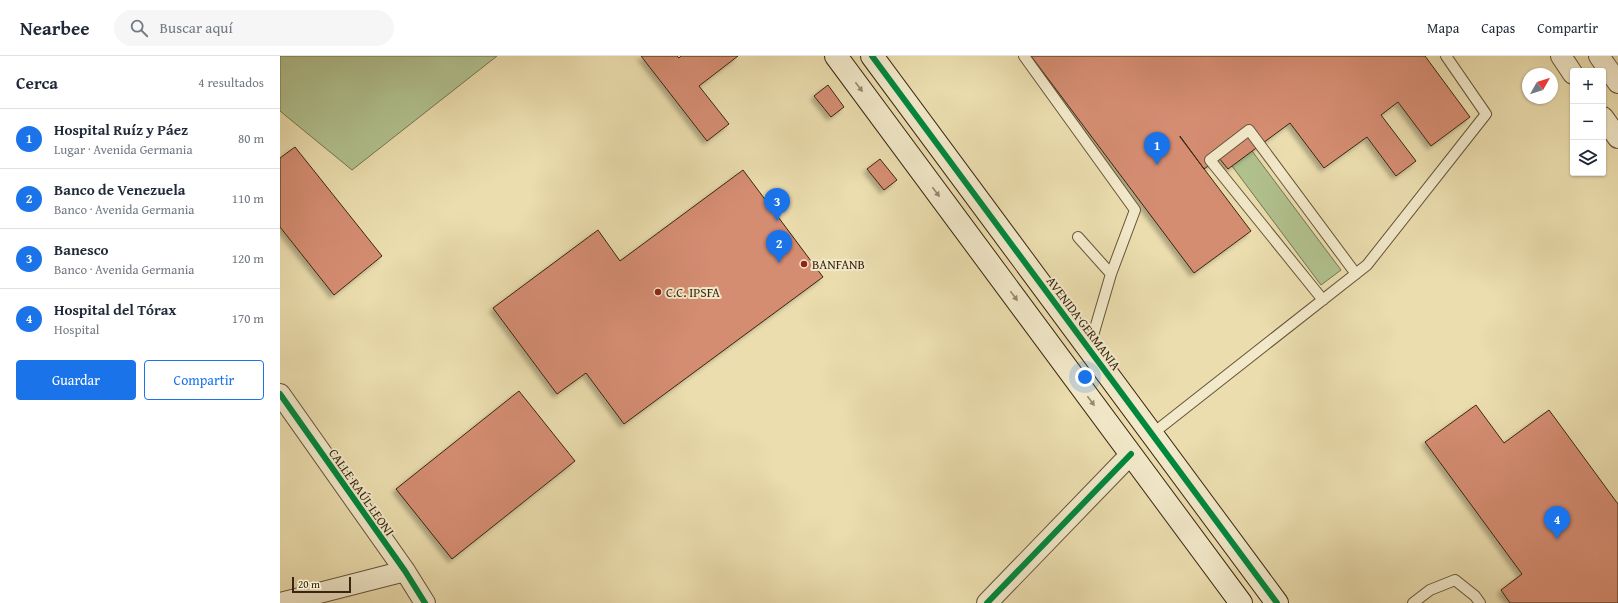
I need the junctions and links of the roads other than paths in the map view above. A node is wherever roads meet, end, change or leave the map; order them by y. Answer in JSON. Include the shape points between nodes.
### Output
{"nodes":[{"id":1,"x":836,"y":56,"type":"edge"},
{"id":2,"x":872,"y":56,"type":"edge"},
{"id":3,"x":1024,"y":56,"type":"edge"},
{"id":4,"x":1446,"y":56,"type":"edge"},
{"id":5,"x":1561,"y":56,"type":"edge"},
{"id":6,"x":1599,"y":56,"type":"edge"},
{"id":7,"x":1570,"y":70,"type":"edge"},
{"id":8,"x":1618,"y":83,"type":"edge"},
{"id":9,"x":1606,"y":121,"type":"edge"},
{"id":10,"x":1618,"y":138,"type":"edge"},
{"id":11,"x":1078,"y":237,"type":"dead end"},
{"id":12,"x":1111,"y":274,"type":"junction"},
{"id":13,"x":1356,"y":274,"type":"junction"},
{"id":14,"x":1323,"y":300,"type":"junction"},
{"id":15,"x":1089,"y":349,"type":"junction"},
{"id":16,"x":280,"y":394,"type":"edge"},
{"id":17,"x":1152,"y":434,"type":"junction"},
{"id":18,"x":1131,"y":454,"type":"junction"},
{"id":19,"x":405,"y":571,"type":"junction"},
{"id":20,"x":280,"y":603,"type":"edge"},
{"id":21,"x":425,"y":603,"type":"edge"},
{"id":22,"x":987,"y":603,"type":"edge"},
{"id":23,"x":1241,"y":603,"type":"edge"},
{"id":24,"x":1278,"y":603,"type":"edge"},
{"id":25,"x":1413,"y":603,"type":"edge"},
{"id":26,"x":1480,"y":603,"type":"edge"}],
"edges":[{"from":1,"to":18,"type":"street","one_way":true},
{"from":2,"to":15,"type":"street","name":"AVENIDA GERMANIA"},
{"from":3,"to":12,"type":"lane","via":[[1135,210]]},
{"from":4,"to":13,"type":"lane","via":[[1486,114],[1367,265]]},
{"from":5,"to":7,"type":"street"},
{"from":6,"to":8,"type":"street"},
{"from":9,"to":10,"type":"street"},
{"from":11,"to":12,"type":"lane"},
{"from":12,"to":15,"type":"lane"},
{"from":13,"to":14,"type":"lane"},
{"from":13,"to":14,"type":"lane","via":[[1249,130],[1210,160]]},
{"from":14,"to":17,"type":"lane"},
{"from":15,"to":17,"type":"street","name":"AVENIDA GERMANIA"},
{"from":16,"to":19,"type":"street","name":"CALLE RAÚL LEONI"},
{"from":17,"to":24,"type":"street","name":"AVENIDA GERMANIA"},
{"from":18,"to":22,"type":"street"},
{"from":18,"to":23,"type":"street"},
{"from":19,"to":20,"type":"street"},
{"from":19,"to":21,"type":"street","name":"CALLE RAÚL LEONI"},
{"from":25,"to":26,"type":"lane","via":[[1430,590],[1455,580]]}]}
